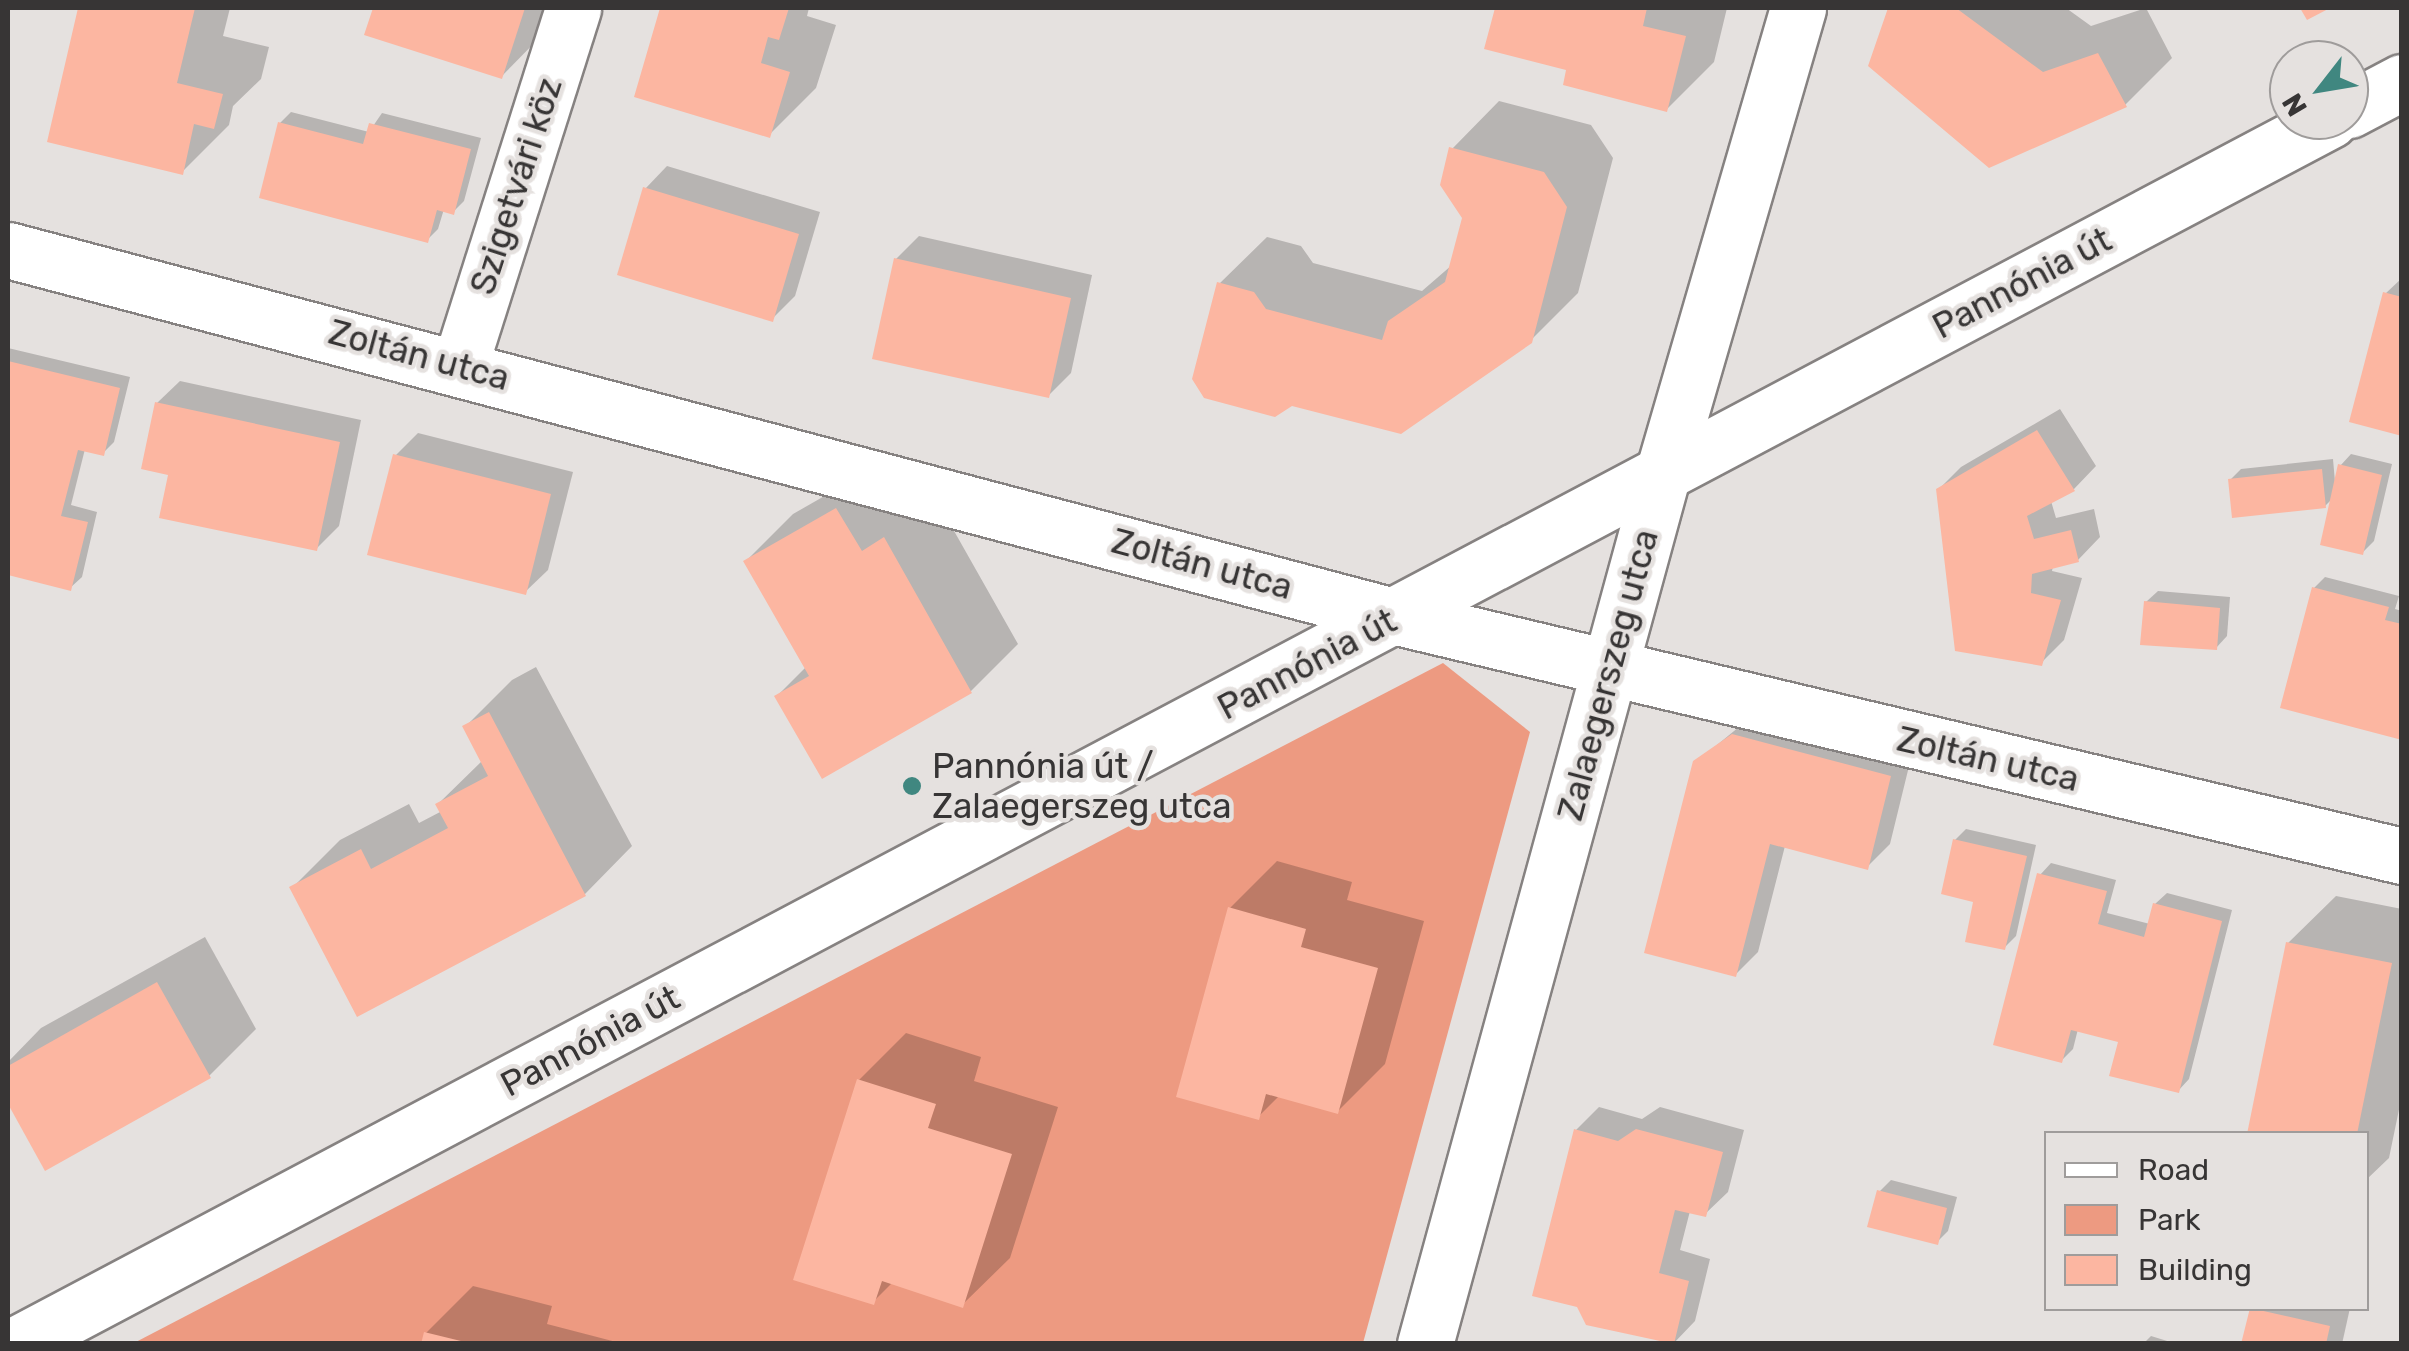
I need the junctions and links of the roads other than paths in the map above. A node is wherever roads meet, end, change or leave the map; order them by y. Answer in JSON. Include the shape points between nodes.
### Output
{"nodes":[{"id":1,"x":573,"y":8,"type":"edge"},
{"id":2,"x":1798,"y":8,"type":"edge"},
{"id":3,"x":2402,"y":82,"type":"edge"},
{"id":4,"x":2369,"y":99,"type":"edge"},
{"id":5,"x":2292,"y":140,"type":"edge"},
{"id":6,"x":8,"y":250,"type":"edge"},
{"id":7,"x":460,"y":366,"type":"junction"},
{"id":8,"x":1663,"y":472,"type":"junction"},
{"id":9,"x":1397,"y":616,"type":"junction"},
{"id":10,"x":1609,"y":670,"type":"junction"},
{"id":11,"x":2402,"y":856,"type":"edge"},
{"id":12,"x":17,"y":1344,"type":"edge"},
{"id":13,"x":1425,"y":1344,"type":"edge"}],
"edges":[{"from":1,"to":7,"type":"street","name":"Szigetvári köz"},
{"from":2,"to":8,"type":"street","name":"Zalaegerszeg utca"},
{"from":3,"to":4,"type":"street"},
{"from":5,"to":8,"type":"street","name":"Pannónia út"},
{"from":6,"to":7,"type":"street","name":"Zoltán utca"},
{"from":7,"to":9,"type":"street","name":"Zoltán utca"},
{"from":8,"to":9,"type":"street","name":"Pannónia út"},
{"from":8,"to":10,"type":"street","name":"Zalaegerszeg utca"},
{"from":9,"to":10,"type":"street","name":"Zoltán utca"},
{"from":9,"to":12,"type":"street","name":"Pannónia út"},
{"from":10,"to":11,"type":"street","name":"Zoltán utca"},
{"from":10,"to":13,"type":"street","name":"Zalaegerszeg utca"}]}
